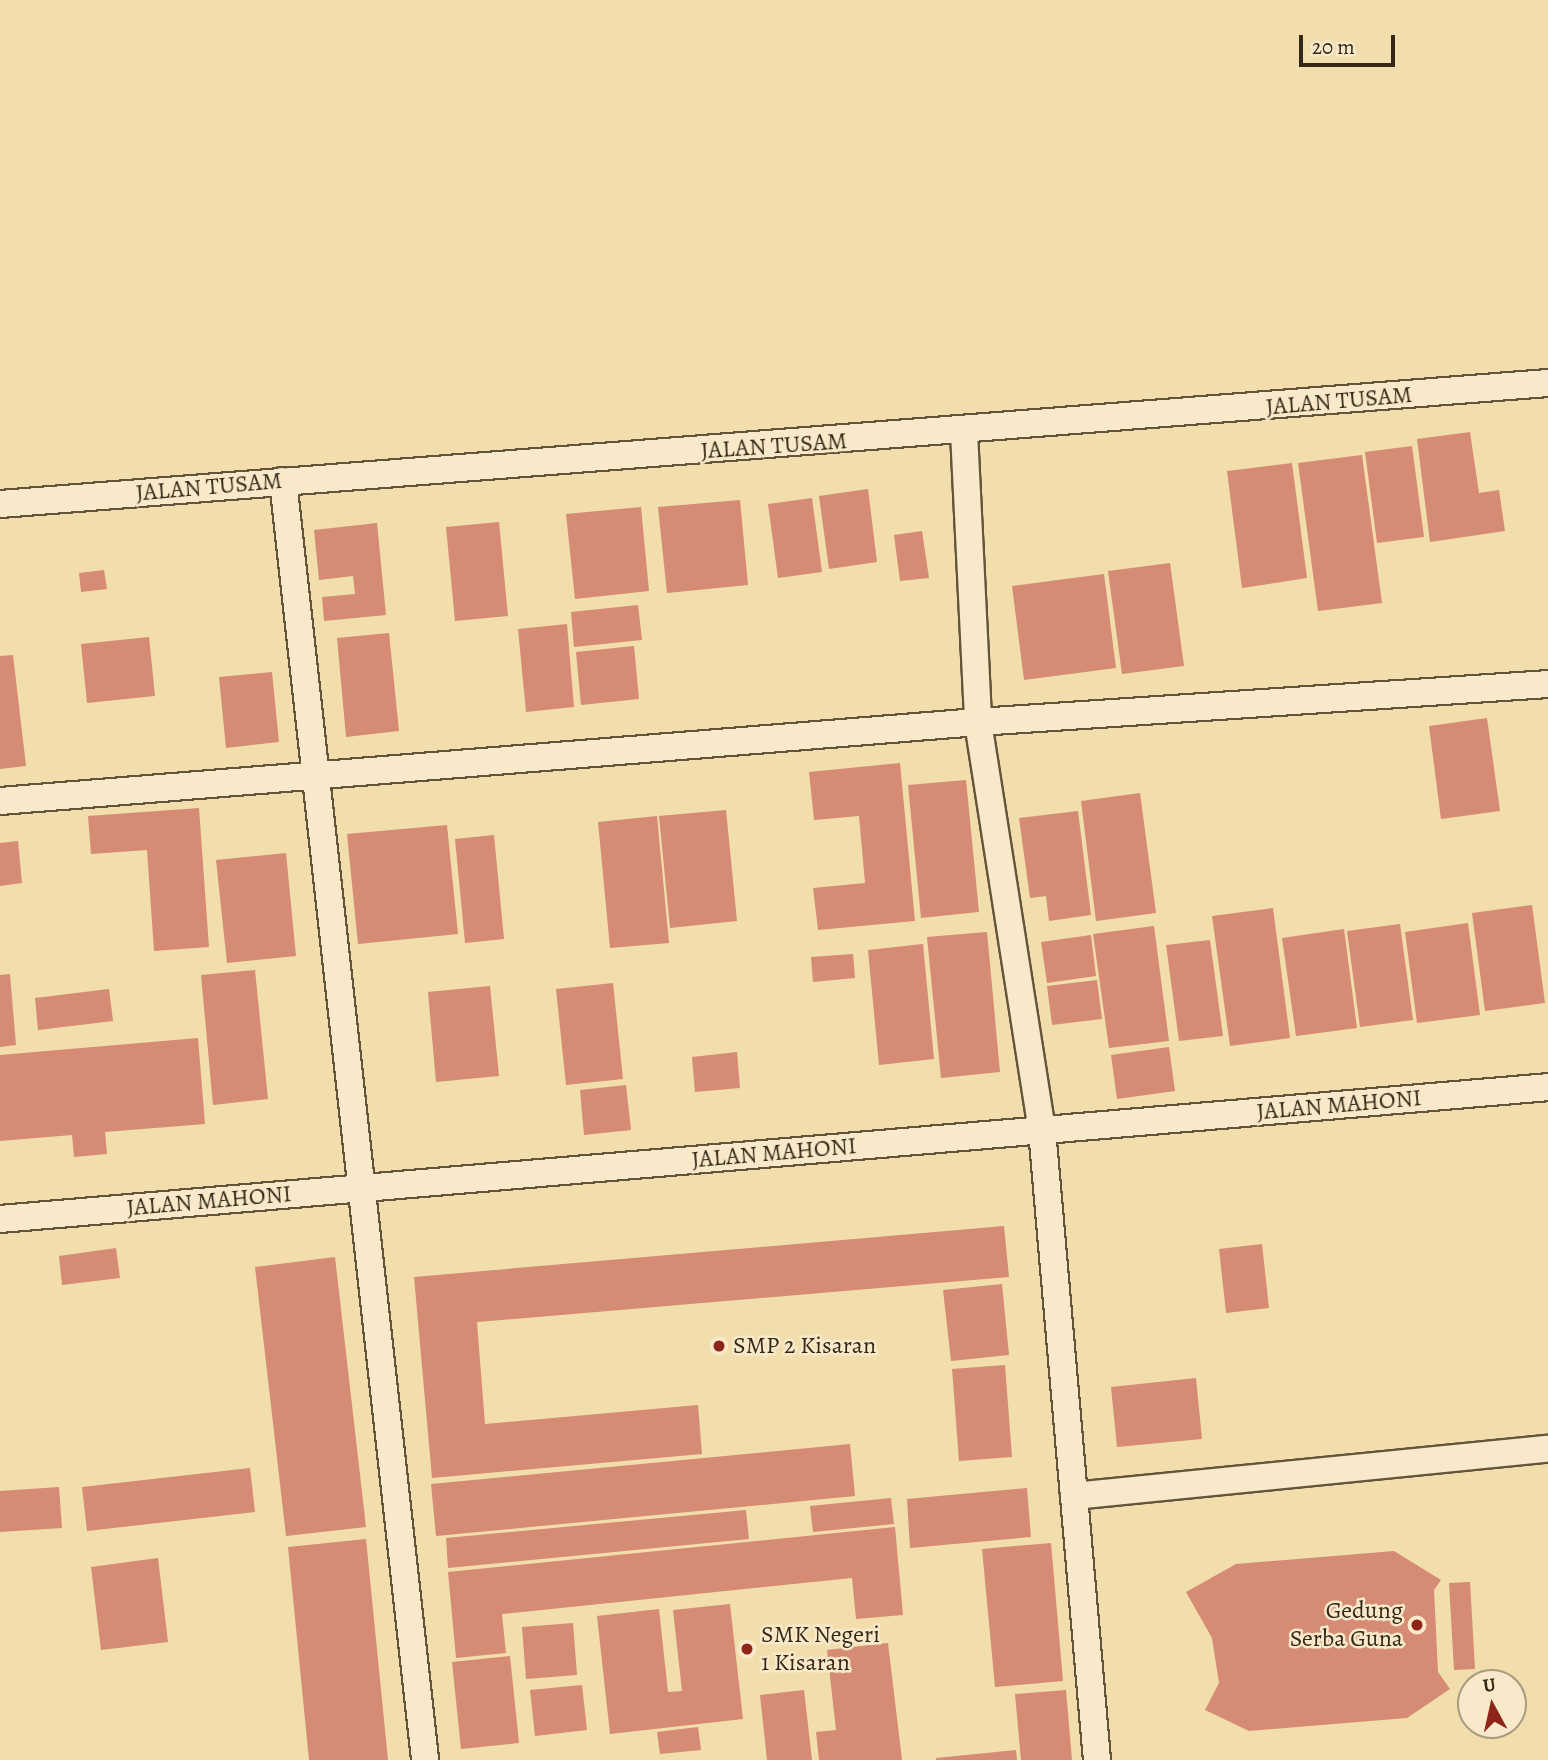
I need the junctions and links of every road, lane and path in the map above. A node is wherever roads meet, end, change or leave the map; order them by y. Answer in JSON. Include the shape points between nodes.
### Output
{"nodes":[{"id":1,"x":1548,"y":383,"type":"edge"},
{"id":2,"x":964,"y":432,"type":"junction"},
{"id":3,"x":283,"y":481,"type":"junction"},
{"id":4,"x":0,"y":504,"type":"edge"},
{"id":5,"x":1548,"y":684,"type":"edge"},
{"id":6,"x":978,"y":722,"type":"junction"},
{"id":7,"x":316,"y":776,"type":"junction"},
{"id":8,"x":0,"y":801,"type":"edge"},
{"id":9,"x":1548,"y":1087,"type":"edge"},
{"id":10,"x":1041,"y":1130,"type":"junction"},
{"id":11,"x":362,"y":1188,"type":"junction"},
{"id":12,"x":0,"y":1219,"type":"edge"},
{"id":13,"x":1548,"y":1449,"type":"edge"},
{"id":14,"x":1074,"y":1496,"type":"junction"},
{"id":15,"x":425,"y":1760,"type":"edge"},
{"id":16,"x":1097,"y":1760,"type":"edge"}],
"edges":[{"from":1,"to":2,"type":"street","name":"JALAN TUSAM"},
{"from":2,"to":3,"type":"street","name":"JALAN TUSAM"},
{"from":2,"to":6,"type":"street"},
{"from":3,"to":4,"type":"street","name":"JALAN TUSAM"},
{"from":3,"to":7,"type":"street"},
{"from":5,"to":6,"type":"street"},
{"from":6,"to":7,"type":"street"},
{"from":6,"to":10,"type":"street"},
{"from":7,"to":8,"type":"street"},
{"from":7,"to":11,"type":"street"},
{"from":9,"to":10,"type":"street","name":"JALAN MAHONI"},
{"from":10,"to":11,"type":"street","name":"JALAN MAHONI"},
{"from":10,"to":14,"type":"street"},
{"from":11,"to":12,"type":"street","name":"JALAN MAHONI"},
{"from":11,"to":15,"type":"street"},
{"from":13,"to":14,"type":"street"},
{"from":14,"to":16,"type":"street"}]}
